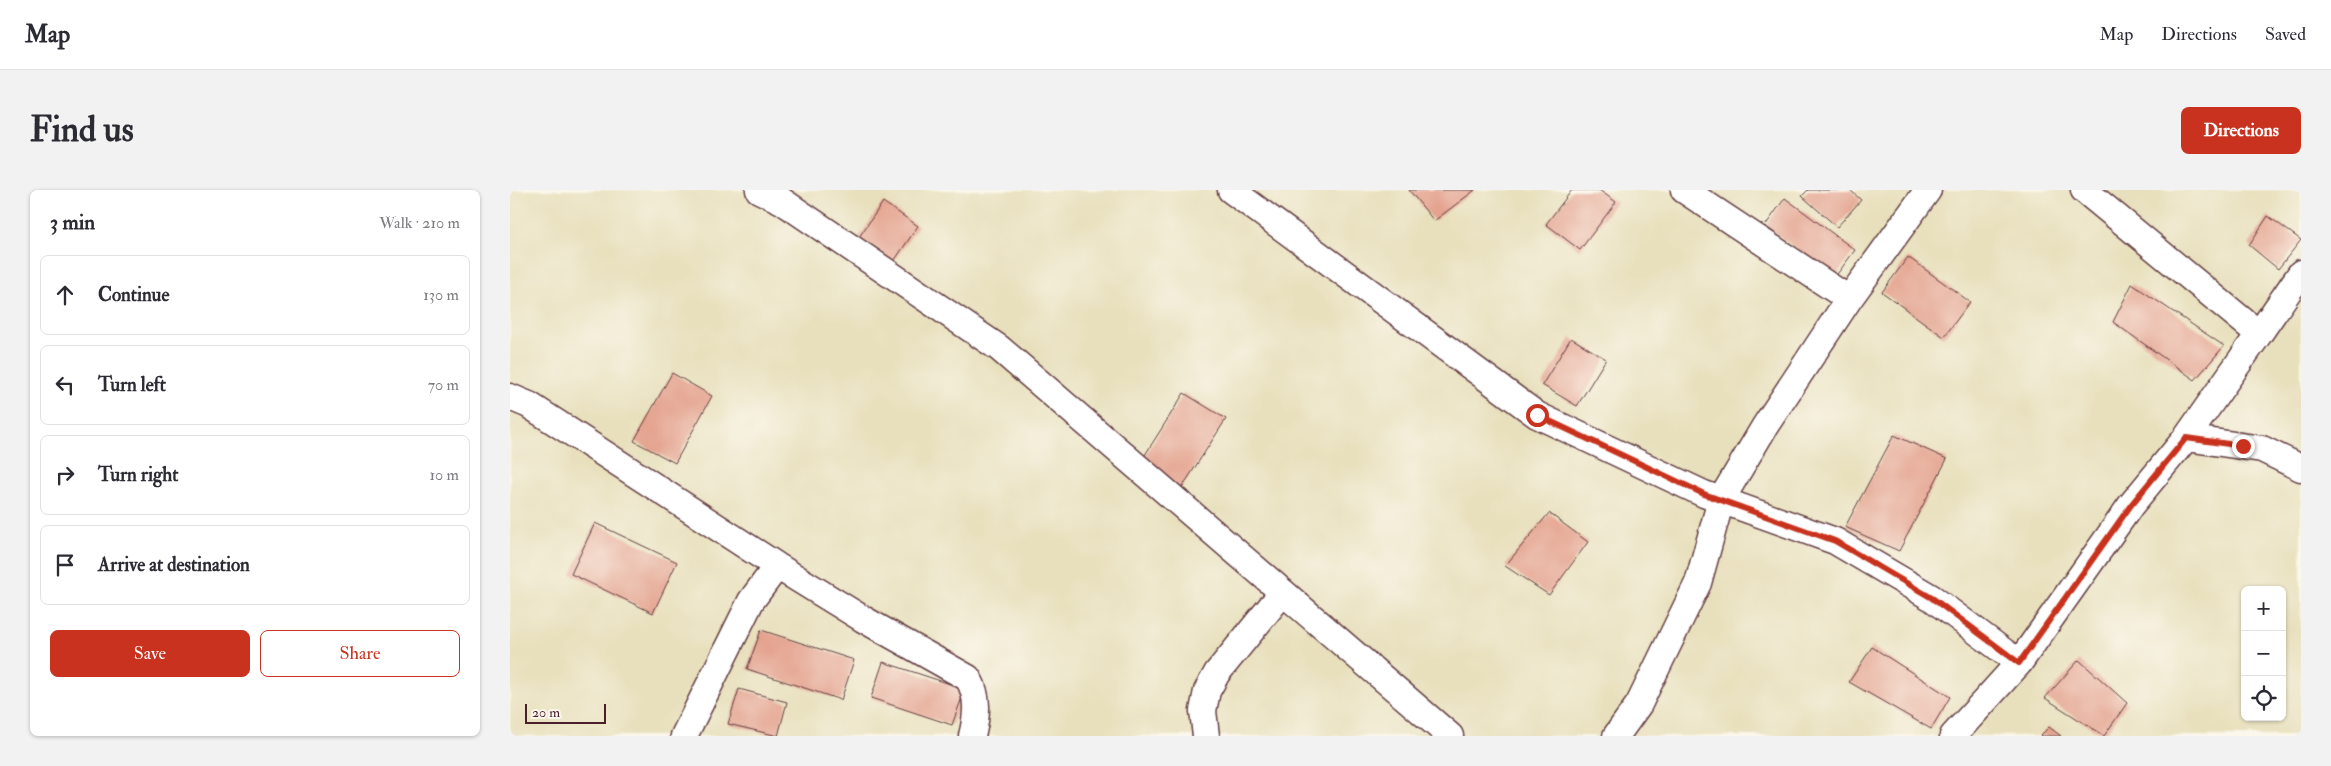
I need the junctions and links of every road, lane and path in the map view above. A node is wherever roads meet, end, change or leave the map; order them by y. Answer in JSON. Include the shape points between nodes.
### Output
{"nodes":[{"id":1,"x":759,"y":190,"type":"edge"},
{"id":2,"x":1231,"y":190,"type":"edge"},
{"id":3,"x":1684,"y":190,"type":"edge"},
{"id":4,"x":1928,"y":190,"type":"edge"},
{"id":5,"x":2084,"y":190,"type":"edge"},
{"id":6,"x":2301,"y":273,"type":"edge"},
{"id":7,"x":1849,"y":299,"type":"junction"},
{"id":8,"x":2258,"y":334,"type":"junction"},
{"id":9,"x":510,"y":397,"type":"edge"},
{"id":10,"x":2186,"y":438,"type":"junction"},
{"id":11,"x":2301,"y":468,"type":"edge"},
{"id":12,"x":1721,"y":500,"type":"junction"},
{"id":13,"x":777,"y":566,"type":"junction"},
{"id":14,"x":1283,"y":592,"type":"junction"},
{"id":15,"x":2019,"y":663,"type":"junction"},
{"id":16,"x":684,"y":736,"type":"edge"},
{"id":17,"x":972,"y":736,"type":"edge"},
{"id":18,"x":1206,"y":736,"type":"edge"},
{"id":19,"x":1450,"y":736,"type":"edge"},
{"id":20,"x":1616,"y":736,"type":"edge"},
{"id":21,"x":1953,"y":736,"type":"edge"}],
"edges":[{"from":1,"to":14,"type":"street","via":[[782,201],[999,348]]},
{"from":2,"to":12,"type":"street","via":[[1537,415]]},
{"from":3,"to":7,"type":"street"},
{"from":4,"to":7,"type":"street"},
{"from":5,"to":8,"type":"street"},
{"from":6,"to":8,"type":"street"},
{"from":7,"to":12,"type":"street","via":[[1765,426]]},
{"from":8,"to":10,"type":"street"},
{"from":9,"to":13,"type":"street","via":[[529,405]]},
{"from":10,"to":11,"type":"street","via":[[2262,449]]},
{"from":10,"to":15,"type":"street","via":[[2131,505]]},
{"from":12,"to":15,"type":"street","via":[[1835,541],[1932,598]]},
{"from":12,"to":20,"type":"street","via":[[1698,583],[1639,704]]},
{"from":13,"to":16,"type":"street","via":[[751,601]]},
{"from":13,"to":17,"type":"street","via":[[968,678],[975,690],[976,701]]},
{"from":14,"to":18,"type":"street","via":[[1217,673],[1207,691],[1203,712]]},
{"from":14,"to":19,"type":"street"},
{"from":15,"to":21,"type":"street"}]}
